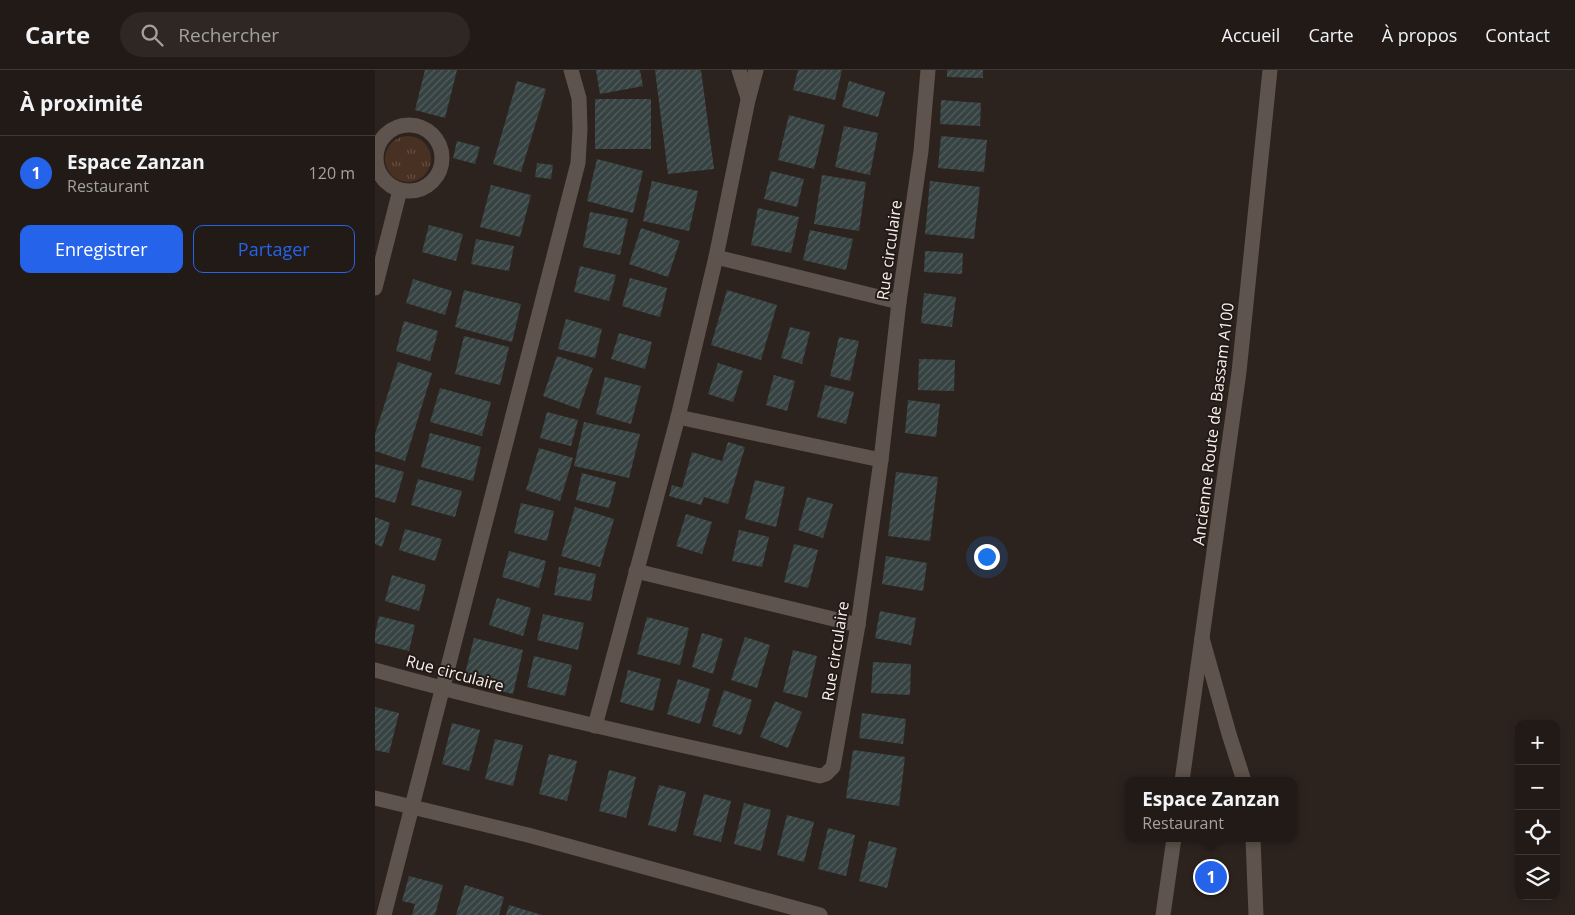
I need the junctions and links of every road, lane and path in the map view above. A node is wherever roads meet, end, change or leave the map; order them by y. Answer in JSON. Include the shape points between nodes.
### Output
{"nodes":[{"id":1,"x":571,"y":70,"type":"edge"},
{"id":2,"x":739,"y":70,"type":"edge"},
{"id":3,"x":756,"y":70,"type":"edge"},
{"id":4,"x":928,"y":70,"type":"edge"},
{"id":5,"x":1270,"y":70,"type":"edge"},
{"id":6,"x":748,"y":100,"type":"junction"},
{"id":7,"x":400,"y":190,"type":"junction"},
{"id":8,"x":716,"y":257,"type":"junction"},
{"id":9,"x":375,"y":288,"type":"edge"},
{"id":10,"x":899,"y":302,"type":"junction"},
{"id":11,"x":679,"y":417,"type":"junction"},
{"id":12,"x":881,"y":460,"type":"junction"},
{"id":13,"x":636,"y":571,"type":"junction"},
{"id":14,"x":857,"y":625,"type":"junction"},
{"id":15,"x":1201,"y":638,"type":"junction"},
{"id":16,"x":375,"y":670,"type":"edge"},
{"id":17,"x":443,"y":689,"type":"junction"},
{"id":18,"x":595,"y":726,"type":"junction"},
{"id":19,"x":1182,"y":777,"type":"edge"},
{"id":20,"x":1243,"y":777,"type":"edge"},
{"id":21,"x":375,"y":798,"type":"edge"},
{"id":22,"x":412,"y":808,"type":"junction"},
{"id":23,"x":1172,"y":842,"type":"edge"},
{"id":24,"x":1253,"y":842,"type":"edge"},
{"id":25,"x":384,"y":915,"type":"edge"},
{"id":26,"x":820,"y":915,"type":"edge"},
{"id":27,"x":1163,"y":915,"type":"edge"},
{"id":28,"x":1256,"y":915,"type":"edge"}],
"edges":[{"from":1,"to":17,"type":"street","via":[[579,98],[578,163]]},
{"from":2,"to":6,"type":"street"},
{"from":3,"to":6,"type":"street"},
{"from":4,"to":10,"type":"street","name":"Rue circulaire","via":[[921,151]]},
{"from":5,"to":15,"type":"street","name":"Ancienne Route de Bassam A100","via":[[1239,372]]},
{"from":6,"to":8,"type":"street"},
{"from":7,"to":7,"type":"street","via":[[413,191],[425,187],[441,167],[442,154],[438,142],[430,132],[418,126],[405,125],[393,129],[383,137],[378,149],[377,162],[381,174]]},
{"from":7,"to":9,"type":"street"},
{"from":8,"to":10,"type":"street"},
{"from":8,"to":11,"type":"street"},
{"from":10,"to":12,"type":"street","name":"Rue circulaire"},
{"from":11,"to":12,"type":"street"},
{"from":11,"to":13,"type":"street"},
{"from":12,"to":14,"type":"street","name":"Rue circulaire"},
{"from":13,"to":14,"type":"street"},
{"from":13,"to":18,"type":"street"},
{"from":14,"to":18,"type":"street","name":"Rue circulaire","via":[[833,767],[826,774],[820,776]]},
{"from":15,"to":19,"type":"street","name":"Ancienne Route de Bassam A100"},
{"from":15,"to":20,"type":"street"},
{"from":16,"to":17,"type":"street","name":"Rue circulaire"},
{"from":17,"to":18,"type":"street","name":"Rue circulaire"},
{"from":17,"to":22,"type":"street"},
{"from":21,"to":22,"type":"street"},
{"from":22,"to":25,"type":"street"},
{"from":22,"to":26,"type":"street"},
{"from":23,"to":27,"type":"street"},
{"from":24,"to":28,"type":"street"}]}
